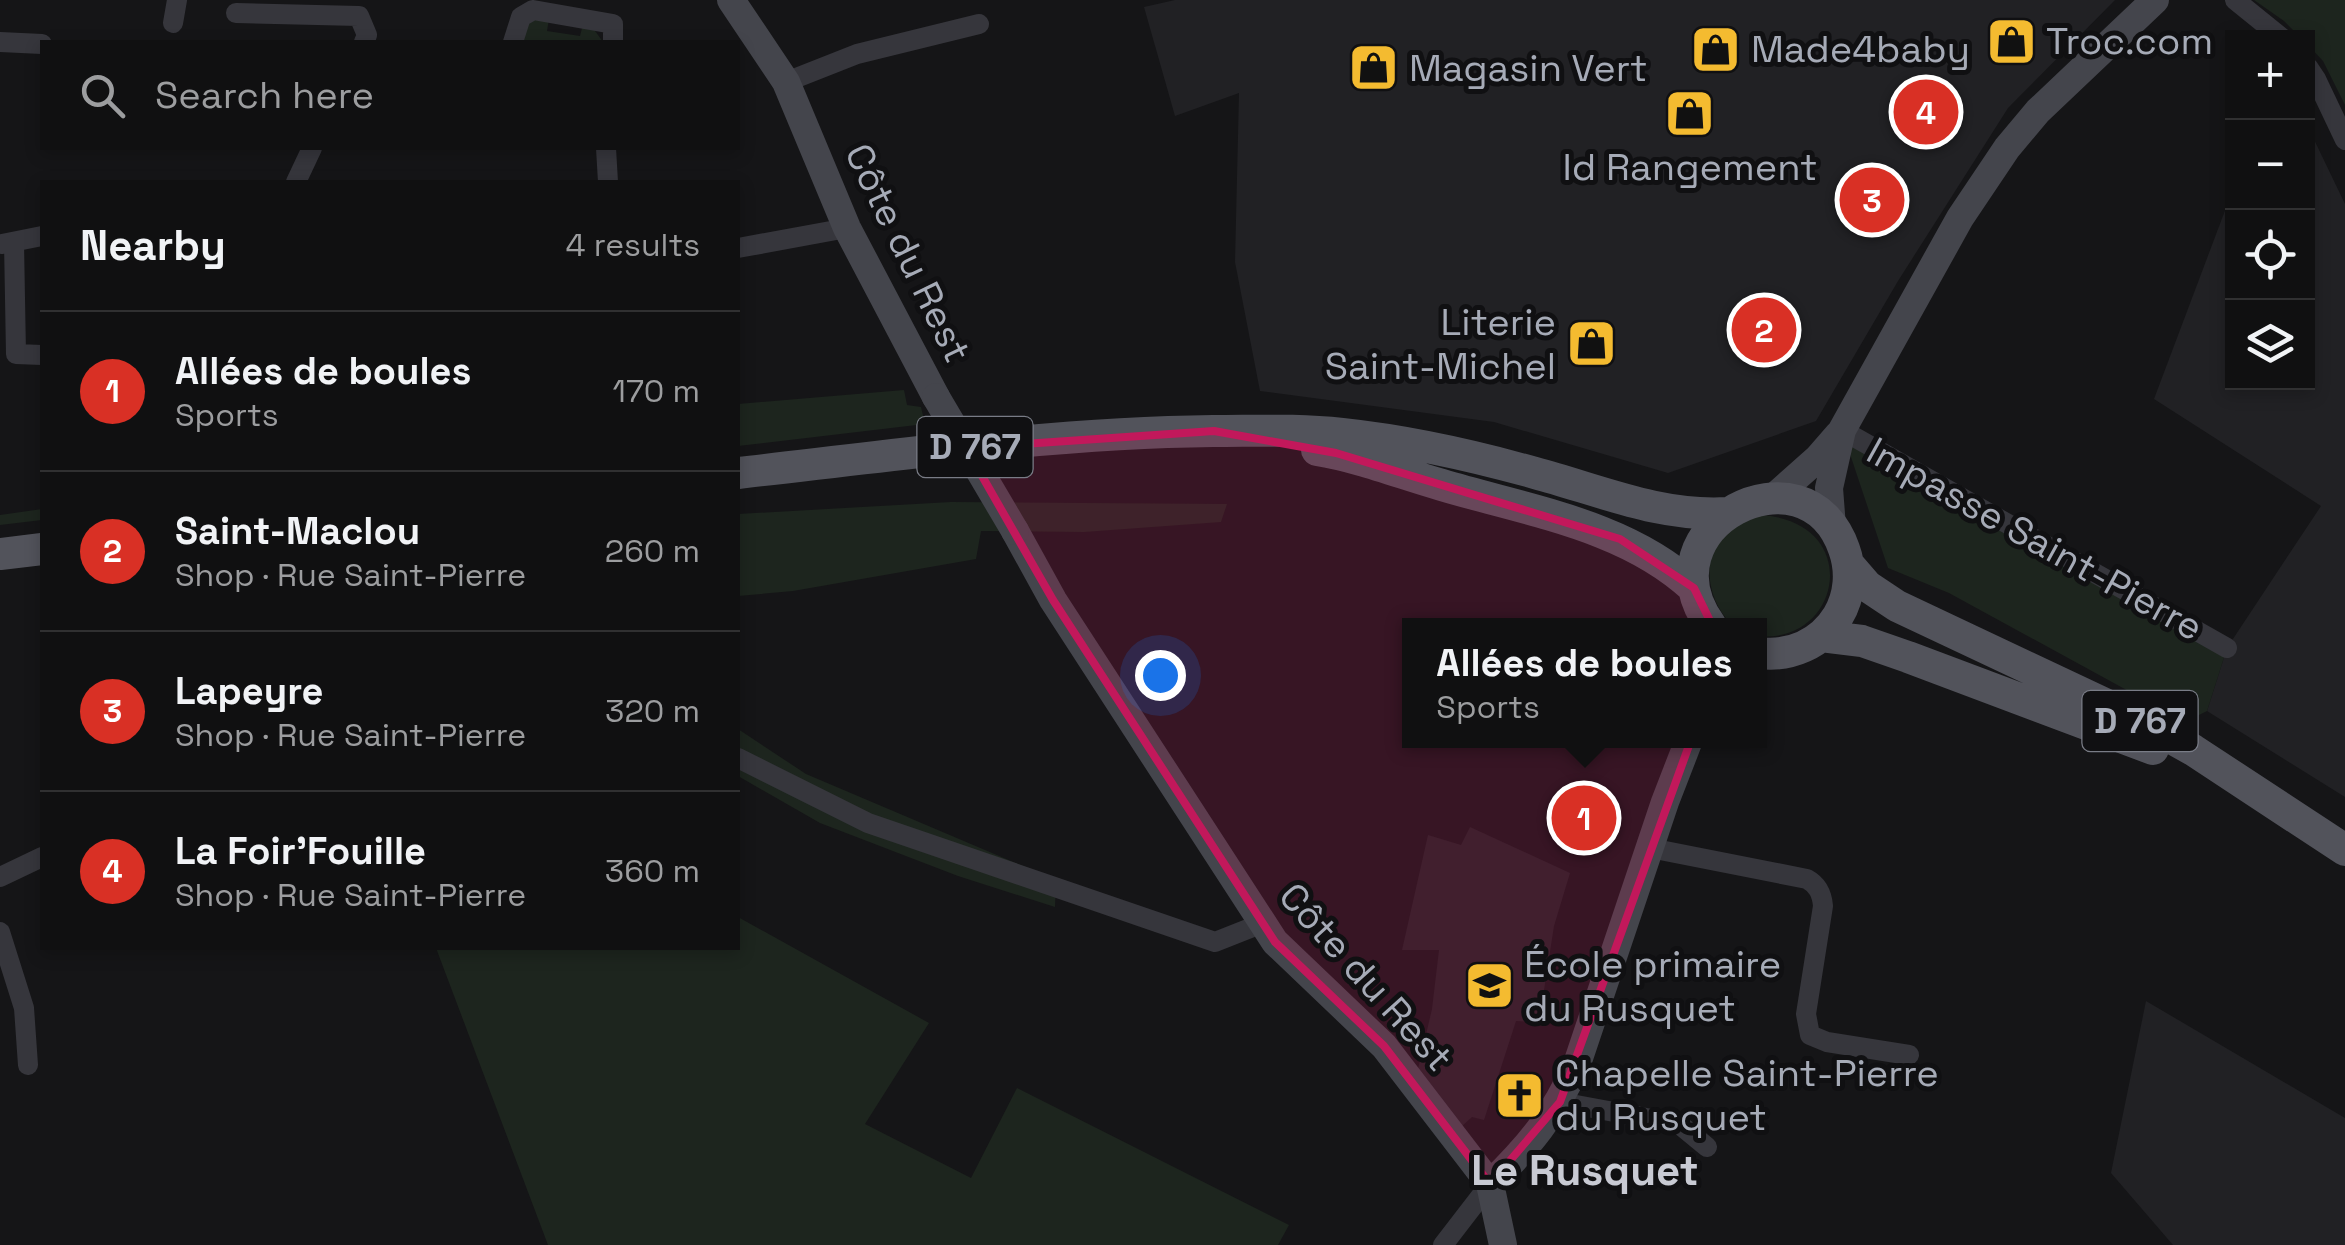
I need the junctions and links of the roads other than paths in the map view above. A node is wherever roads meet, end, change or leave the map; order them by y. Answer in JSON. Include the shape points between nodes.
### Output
{"nodes":[{"id":1,"x":178,"y":0,"type":"edge"},
{"id":2,"x":731,"y":0,"type":"edge"},
{"id":3,"x":2155,"y":0,"type":"edge"},
{"id":4,"x":2235,"y":0,"type":"edge"},
{"id":5,"x":236,"y":13,"type":"dead end"},
{"id":6,"x":173,"y":23,"type":"dead end"},
{"id":7,"x":979,"y":24,"type":"dead end"},
{"id":8,"x":2272,"y":30,"type":"edge"},
{"id":9,"x":365,"y":40,"type":"edge"},
{"id":10,"x":514,"y":40,"type":"edge"},
{"id":11,"x":613,"y":40,"type":"edge"},
{"id":12,"x":0,"y":42,"type":"edge"},
{"id":13,"x":40,"y":44,"type":"edge"},
{"id":14,"x":2315,"y":78,"type":"edge"},
{"id":15,"x":786,"y":82,"type":"junction"},
{"id":16,"x":2345,"y":140,"type":"edge"},
{"id":17,"x":311,"y":150,"type":"edge"},
{"id":18,"x":606,"y":150,"type":"edge"},
{"id":19,"x":297,"y":180,"type":"edge"},
{"id":20,"x":608,"y":180,"type":"edge"},
{"id":21,"x":847,"y":228,"type":"junction"},
{"id":22,"x":40,"y":236,"type":"edge"},
{"id":23,"x":7,"y":243,"type":"edge"},
{"id":24,"x":740,"y":248,"type":"edge"},
{"id":25,"x":40,"y":354,"type":"edge"},
{"id":26,"x":1842,"y":430,"type":"junction"},
{"id":27,"x":1214,"y":431,"type":"junction"},
{"id":28,"x":740,"y":473,"type":"edge"},
{"id":29,"x":1773,"y":498,"type":"junction"},
{"id":30,"x":1727,"y":512,"type":"junction"},
{"id":31,"x":1832,"y":527,"type":"junction"},
{"id":32,"x":40,"y":549,"type":"edge"},
{"id":33,"x":0,"y":554,"type":"edge"},
{"id":34,"x":1848,"y":564,"type":"junction"},
{"id":35,"x":1694,"y":588,"type":"junction"},
{"id":36,"x":1706,"y":618,"type":"edge"},
{"id":37,"x":1821,"y":636,"type":"junction"},
{"id":38,"x":2228,"y":648,"type":"dead end"},
{"id":39,"x":1767,"y":654,"type":"edge"},
{"id":40,"x":1686,"y":748,"type":"edge"},
{"id":41,"x":740,"y":759,"type":"edge"},
{"id":42,"x":2240,"y":784,"type":"junction"},
{"id":43,"x":1650,"y":848,"type":"junction"},
{"id":44,"x":2345,"y":850,"type":"edge"},
{"id":45,"x":40,"y":858,"type":"edge"},
{"id":46,"x":0,"y":877,"type":"edge"},
{"id":47,"x":1262,"y":923,"type":"junction"},
{"id":48,"x":0,"y":932,"type":"edge"},
{"id":49,"x":1909,"y":1055,"type":"dead end"},
{"id":50,"x":28,"y":1065,"type":"dead end"},
{"id":51,"x":1560,"y":1102,"type":"junction"},
{"id":52,"x":1707,"y":1147,"type":"dead end"},
{"id":53,"x":1490,"y":1184,"type":"junction"},
{"id":54,"x":1443,"y":1245,"type":"edge"},
{"id":55,"x":1503,"y":1245,"type":"edge"}],
"edges":[{"from":1,"to":6,"type":"street"},
{"from":2,"to":15,"type":"street","name":"Côte du Rest"},
{"from":3,"to":26,"type":"street","via":[[2067,80],[2007,148],[1960,218]]},
{"from":4,"to":8,"type":"street"},
{"from":5,"to":9,"type":"street","via":[[360,16]]},
{"from":7,"to":15,"type":"street","via":[[857,54]]},
{"from":10,"to":11,"type":"street","via":[[521,17],[532,10],[614,24]]},
{"from":12,"to":13,"type":"street"},
{"from":14,"to":16,"type":"street"},
{"from":15,"to":21,"type":"street","name":"Côte du Rest"},
{"from":17,"to":19,"type":"street"},
{"from":18,"to":20,"type":"street"},
{"from":21,"to":24,"type":"street"},
{"from":21,"to":47,"type":"street","name":"Côte du Rest","bridge":true,"via":[[1053,600]]},
{"from":22,"to":23,"type":"street"},
{"from":23,"to":25,"type":"street","via":[[16,354]]},
{"from":26,"to":29,"type":"street"},
{"from":26,"to":31,"type":"street","via":[[1829,488]]},
{"from":26,"to":38,"type":"street","name":"Impasse Saint-Pierre"},
{"from":27,"to":28,"type":"main road","number":"D 767","via":[[1060,438]]},
{"from":27,"to":30,"type":"main road","number":"D 767","via":[[1278,429],[1388,440],[1483,459],[1652,508]]},
{"from":27,"to":35,"type":"main road","number":"D 767","via":[[1336,453],[1525,508],[1641,548]]},
{"from":29,"to":30,"type":"main road"},
{"from":29,"to":31,"type":"main road","via":[[1806,506]]},
{"from":30,"to":35,"type":"main road","via":[[1700,546]]},
{"from":31,"to":34,"type":"main road"},
{"from":32,"to":33,"type":"main road"},
{"from":34,"to":37,"type":"main road","via":[[1844,604]]},
{"from":34,"to":42,"type":"main road","number":"D 767","via":[[1897,606],[2143,722]]},
{"from":35,"to":36,"type":"main road"},
{"from":37,"to":39,"type":"main road","via":[[1797,650]]},
{"from":37,"to":42,"type":"main road","number":"D 767","via":[[1862,642],[1956,673]]},
{"from":40,"to":43,"type":"street"},
{"from":41,"to":47,"type":"street","via":[[868,823],[1215,942]]},
{"from":42,"to":44,"type":"main road","number":"D 767"},
{"from":43,"to":49,"type":"street","via":[[1808,878],[1823,906],[1806,1014],[1810,1034]]},
{"from":43,"to":51,"type":"street"},
{"from":45,"to":46,"type":"street"},
{"from":47,"to":53,"type":"street","name":"Côte du Rest","via":[[1384,1046]]},
{"from":48,"to":50,"type":"street","via":[[24,1008]]},
{"from":51,"to":52,"type":"street","via":[[1679,1124]]},
{"from":51,"to":53,"type":"street"},
{"from":53,"to":54,"type":"street"},
{"from":53,"to":55,"type":"street"}]}
